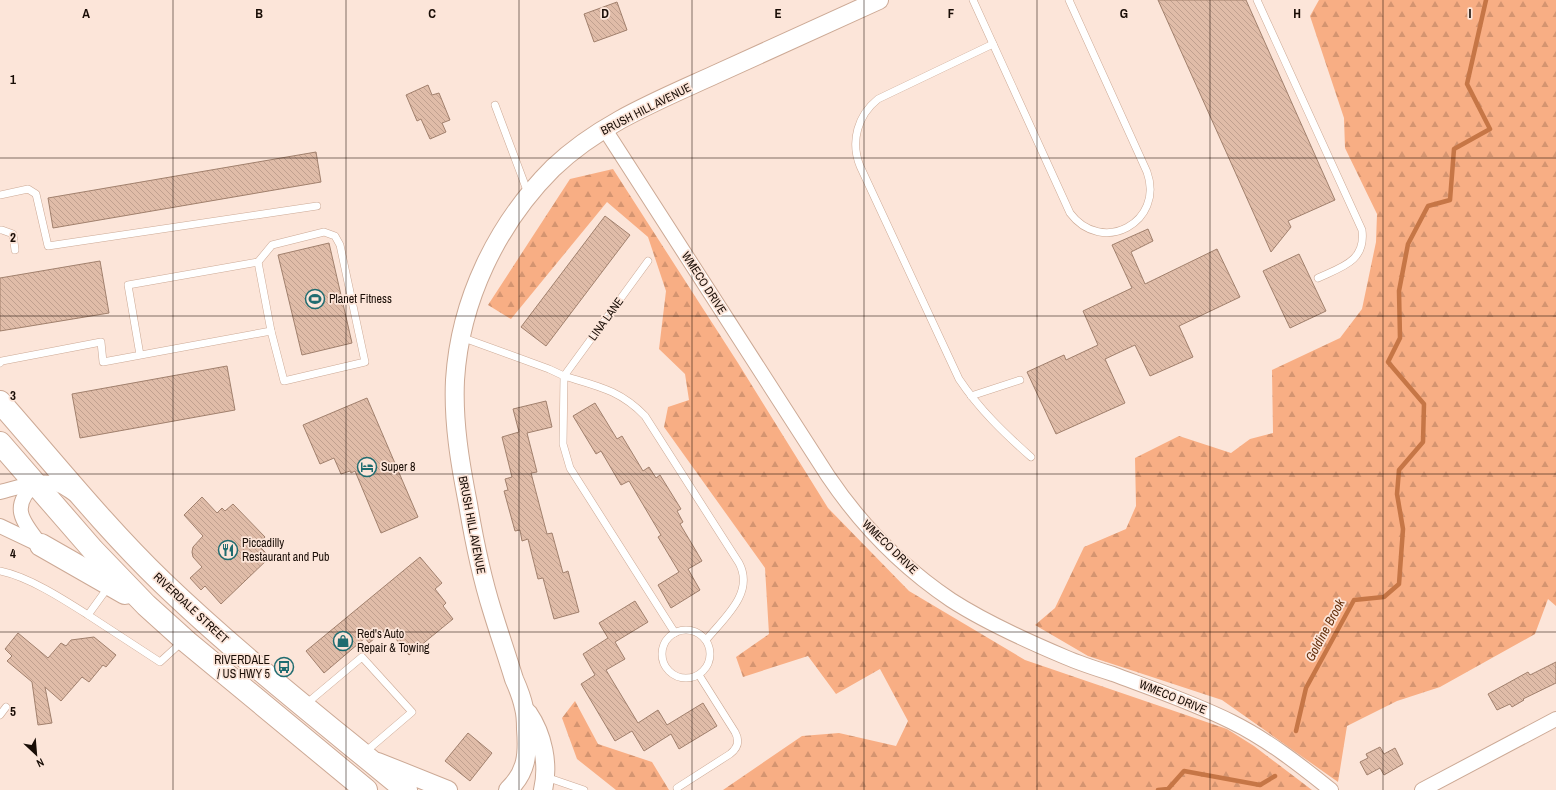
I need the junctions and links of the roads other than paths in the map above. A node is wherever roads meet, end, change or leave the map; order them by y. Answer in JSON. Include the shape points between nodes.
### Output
{"nodes":[{"id":1,"x":879,"y":0,"type":"edge"},
{"id":2,"x":973,"y":0,"type":"edge"},
{"id":3,"x":1069,"y":0,"type":"edge"},
{"id":4,"x":1256,"y":0,"type":"edge"},
{"id":5,"x":994,"y":44,"type":"junction"},
{"id":6,"x":495,"y":105,"type":"dead end"},
{"id":7,"x":604,"y":128,"type":"junction"},
{"id":8,"x":0,"y":195,"type":"edge"},
{"id":9,"x":529,"y":195,"type":"junction"},
{"id":10,"x":316,"y":206,"type":"dead end"},
{"id":11,"x":0,"y":230,"type":"edge"},
{"id":12,"x":15,"y":250,"type":"dead end"},
{"id":13,"x":648,"y":261,"type":"dead end"},
{"id":14,"x":258,"y":262,"type":"junction"},
{"id":15,"x":1318,"y":278,"type":"dead end"},
{"id":16,"x":271,"y":331,"type":"junction"},
{"id":17,"x":461,"y":337,"type":"junction"},
{"id":18,"x":140,"y":355,"type":"junction"},
{"id":19,"x":0,"y":363,"type":"edge"},
{"id":20,"x":564,"y":376,"type":"junction"},
{"id":21,"x":1020,"y":380,"type":"dead end"},
{"id":22,"x":971,"y":396,"type":"junction"},
{"id":23,"x":0,"y":402,"type":"edge"},
{"id":24,"x":0,"y":443,"type":"edge"},
{"id":25,"x":1031,"y":457,"type":"dead end"},
{"id":26,"x":36,"y":484,"type":"junction"},
{"id":27,"x":0,"y":492,"type":"edge"},
{"id":28,"x":88,"y":502,"type":"junction"},
{"id":29,"x":0,"y":526,"type":"edge"},
{"id":30,"x":41,"y":545,"type":"junction"},
{"id":31,"x":0,"y":571,"type":"edge"},
{"id":32,"x":114,"y":580,"type":"junction"},
{"id":33,"x":88,"y":615,"type":"junction"},
{"id":34,"x":675,"y":633,"type":"junction"},
{"id":35,"x":185,"y":640,"type":"junction"},
{"id":36,"x":706,"y":640,"type":"junction"},
{"id":37,"x":699,"y":675,"type":"junction"},
{"id":38,"x":303,"y":706,"type":"junction"},
{"id":39,"x":6,"y":707,"type":"dead end"},
{"id":40,"x":524,"y":708,"type":"junction"},
{"id":41,"x":0,"y":715,"type":"edge"},
{"id":42,"x":1556,"y":719,"type":"edge"},
{"id":43,"x":365,"y":756,"type":"junction"},
{"id":44,"x":544,"y":785,"type":"edge"},
{"id":45,"x":677,"y":788,"type":"dead end"},
{"id":46,"x":366,"y":790,"type":"edge"},
{"id":47,"x":406,"y":790,"type":"edge"},
{"id":48,"x":448,"y":790,"type":"edge"},
{"id":49,"x":508,"y":790,"type":"edge"},
{"id":50,"x":524,"y":790,"type":"edge"},
{"id":51,"x":584,"y":790,"type":"edge"},
{"id":52,"x":1331,"y":790,"type":"edge"},
{"id":53,"x":1422,"y":790,"type":"edge"}],
"edges":[{"from":1,"to":7,"type":"street","name":"BRUSH HILL AVENUE"},
{"from":2,"to":5,"type":"lane"},
{"from":3,"to":5,"type":"lane","via":[[1149,177],[1148,205],[1130,226],[1114,232],[1097,232],[1082,225],[1074,217],[1064,201]]},
{"from":4,"to":15,"type":"lane","via":[[1362,230],[1360,248],[1354,259]]},
{"from":5,"to":22,"type":"lane","via":[[878,98],[863,116],[855,138],[860,166],[959,379]]},
{"from":6,"to":9,"type":"lane"},
{"from":7,"to":9,"type":"street","name":"BRUSH HILL AVENUE","via":[[554,168]]},
{"from":7,"to":52,"type":"street","name":"WMECO DRIVE","via":[[828,476],[853,510],[896,556],[940,591],[981,618],[1065,658],[1151,688],[1233,722],[1288,755]]},
{"from":8,"to":10,"type":"lane","via":[[28,189],[36,194],[48,246]]},
{"from":9,"to":17,"type":"street","name":"BRUSH HILL AVENUE","via":[[499,238],[481,272],[469,303]]},
{"from":11,"to":12,"type":"lane","via":[[13,234]]},
{"from":13,"to":20,"type":"lane","name":"LINA LANE"},
{"from":14,"to":16,"type":"lane"},
{"from":14,"to":16,"type":"lane","via":[[272,245],[324,232],[334,236],[344,258],[365,362],[284,381]]},
{"from":14,"to":18,"type":"lane","via":[[128,285]]},
{"from":16,"to":18,"type":"lane"},
{"from":17,"to":20,"type":"lane"},
{"from":17,"to":40,"type":"street","name":"BRUSH HILL AVENUE","via":[[455,379],[455,411],[464,483],[482,576]]},
{"from":18,"to":19,"type":"lane","via":[[103,362],[101,342]]},
{"from":20,"to":34,"type":"lane","via":[[564,444],[570,468]]},
{"from":20,"to":36,"type":"lane","via":[[609,390],[637,407],[739,562],[744,580],[743,592]]},
{"from":21,"to":22,"type":"lane"},
{"from":22,"to":25,"type":"lane","via":[[996,425]]},
{"from":23,"to":28,"type":"main road","name":"RIVERDALE STREET"},
{"from":24,"to":26,"type":"main road"},
{"from":26,"to":27,"type":"street"},
{"from":26,"to":28,"type":"street","via":[[55,484]]},
{"from":26,"to":30,"type":"street","via":[[22,498],[20,509],[28,528]]},
{"from":26,"to":32,"type":"main road"},
{"from":28,"to":38,"type":"main road","name":"RIVERDALE STREET","via":[[175,595]]},
{"from":29,"to":30,"type":"street"},
{"from":30,"to":32,"type":"main road"},
{"from":31,"to":33,"type":"lane","via":[[12,573]]},
{"from":32,"to":33,"type":"lane"},
{"from":32,"to":35,"type":"main road"},
{"from":33,"to":35,"type":"lane","via":[[160,662]]},
{"from":34,"to":36,"type":"lane","via":[[682,630],[695,632]]},
{"from":34,"to":37,"type":"lane","via":[[665,642],[662,650],[665,664],[680,677]]},
{"from":35,"to":46,"type":"main road"},
{"from":36,"to":37,"type":"lane","via":[[710,660]]},
{"from":37,"to":45,"type":"lane","via":[[735,732],[738,743],[730,754]]},
{"from":38,"to":43,"type":"main road","name":"RIVERDALE STREET"},
{"from":38,"to":43,"type":"lane","via":[[362,657],[412,712]]},
{"from":39,"to":41,"type":"lane"},
{"from":40,"to":44,"type":"street","name":"BRUSH HILL AVENUE","via":[[540,735]]},
{"from":40,"to":49,"type":"street","name":"BRUSH HILL AVENUE","via":[[526,761],[519,778]]},
{"from":42,"to":53,"type":"street"},
{"from":43,"to":47,"type":"main road","name":"RIVERDALE STREET"},
{"from":43,"to":48,"type":"street"},
{"from":44,"to":50,"type":"street"},
{"from":44,"to":51,"type":"lane"}]}
